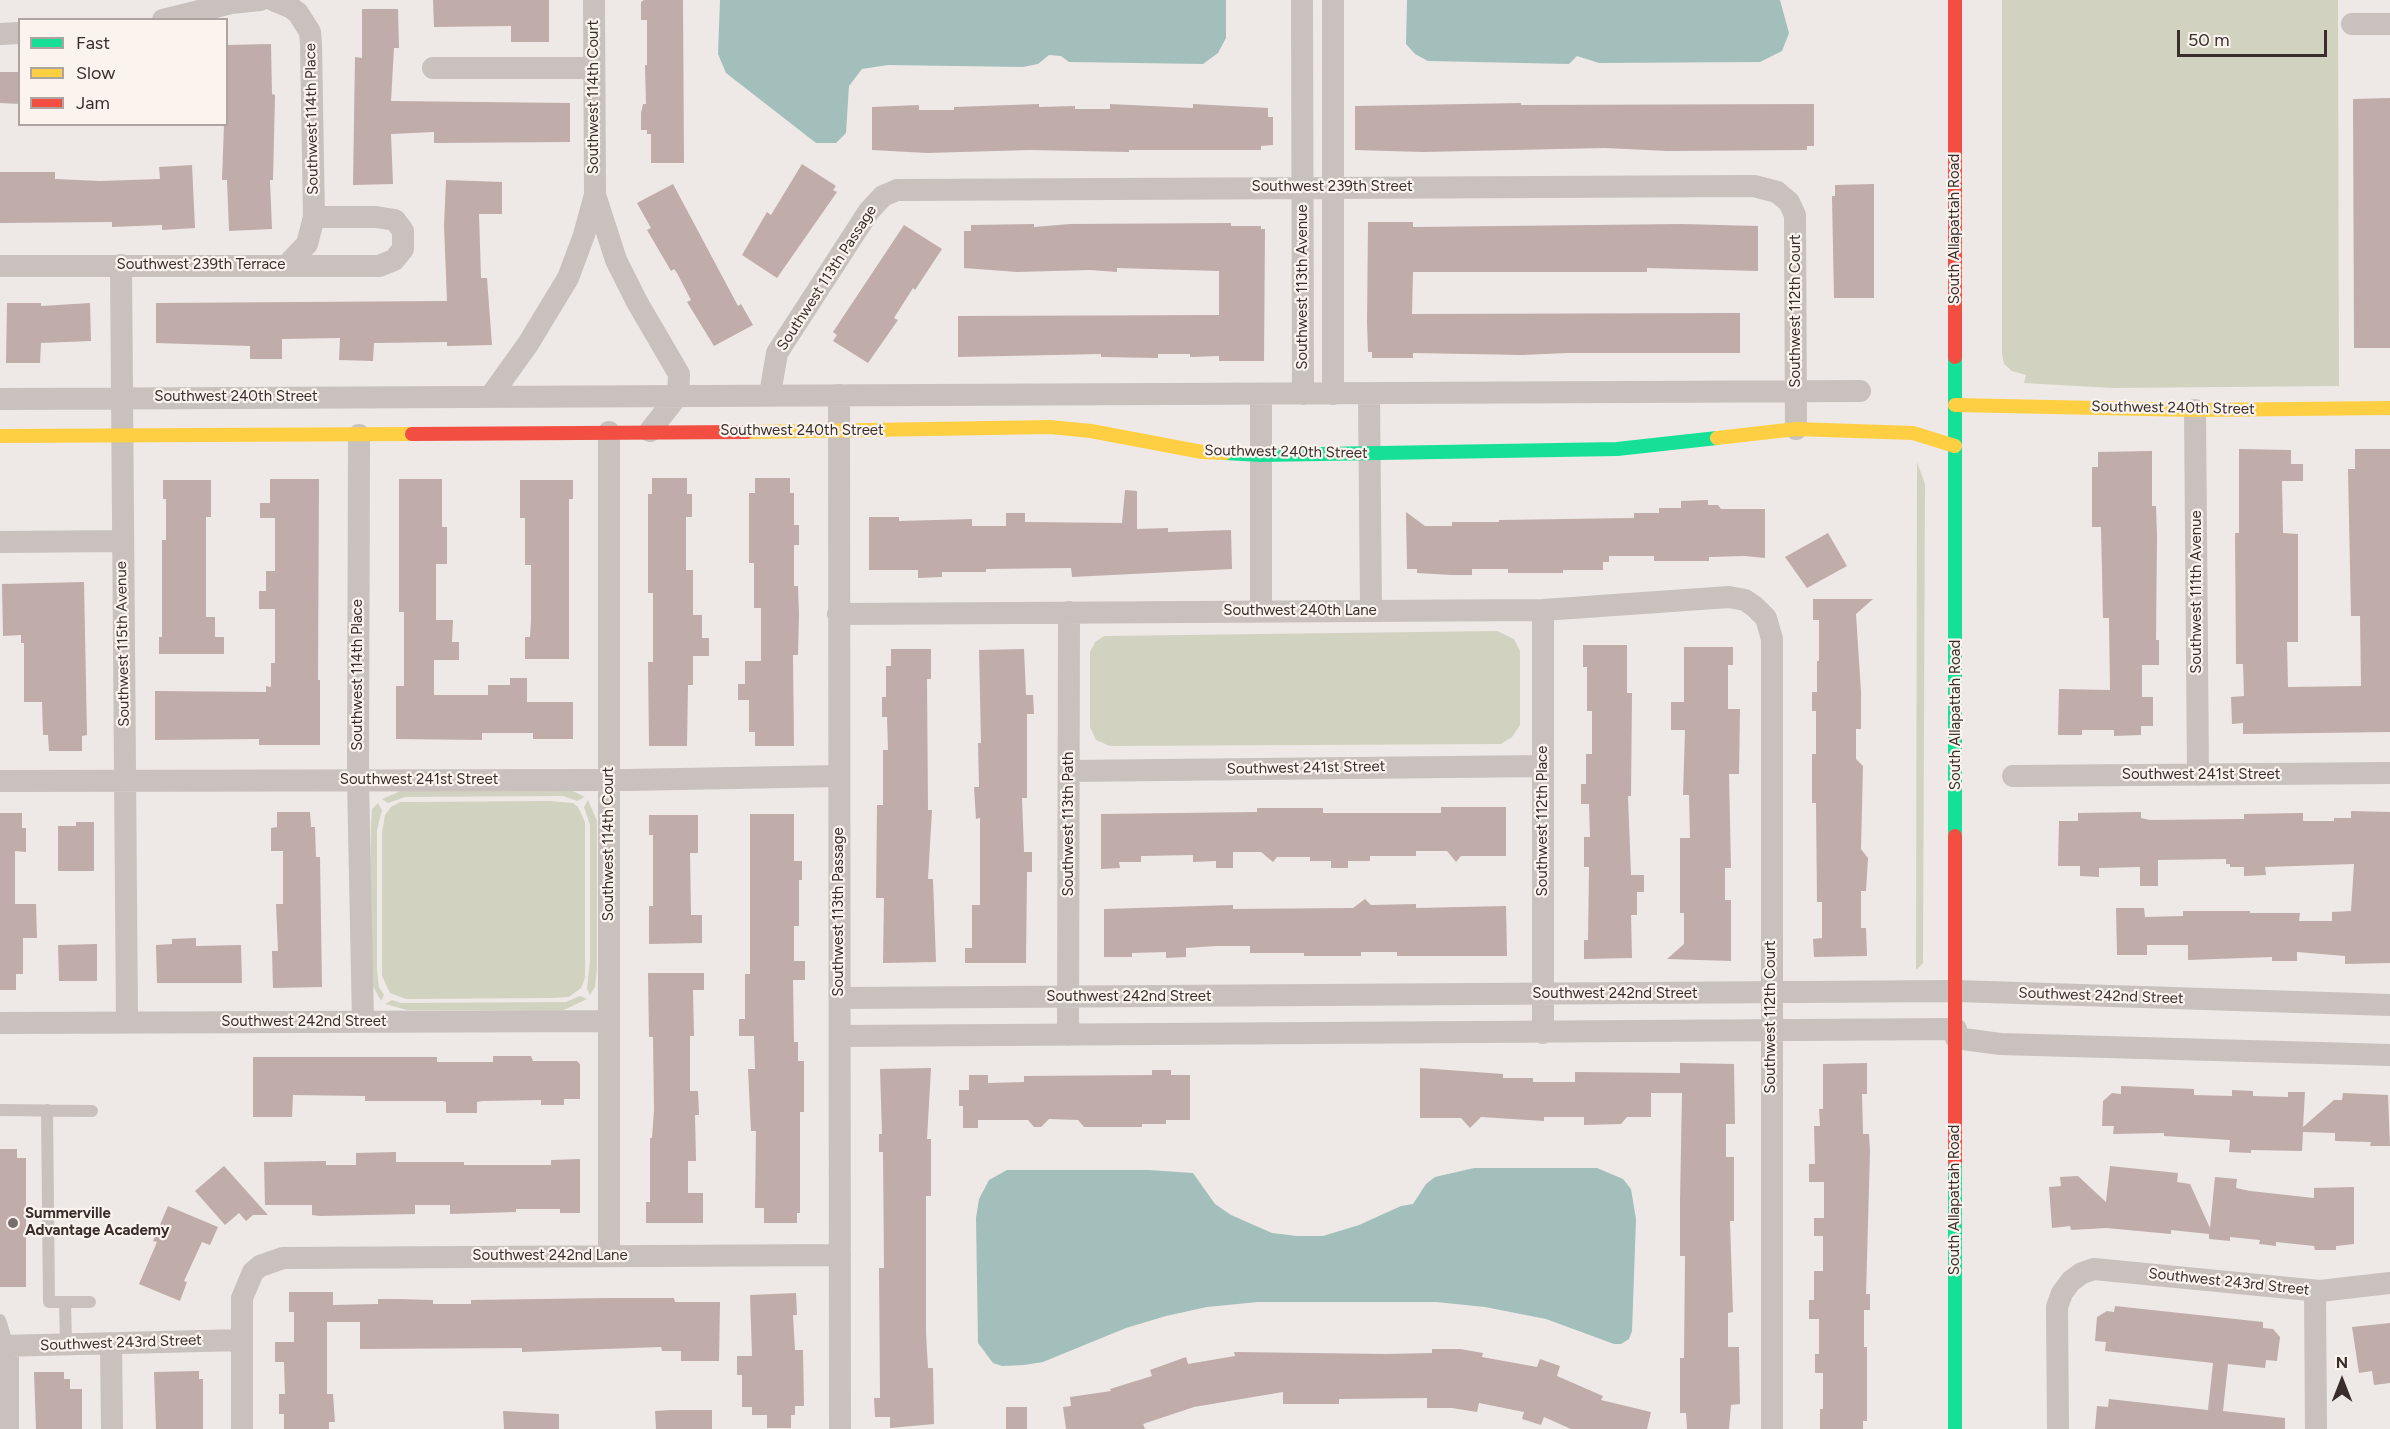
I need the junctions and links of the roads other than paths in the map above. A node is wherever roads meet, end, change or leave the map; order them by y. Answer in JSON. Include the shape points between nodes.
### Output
{"nodes":[{"id":1,"x":260,"y":0,"type":"edge"},
{"id":2,"x":273,"y":0,"type":"edge"},
{"id":3,"x":594,"y":0,"type":"edge"},
{"id":4,"x":1302,"y":0,"type":"edge"},
{"id":5,"x":1333,"y":0,"type":"edge"},
{"id":6,"x":1956,"y":0,"type":"edge"},
{"id":7,"x":171,"y":18,"type":"edge"},
{"id":8,"x":2352,"y":24,"type":"dead end"},
{"id":9,"x":2390,"y":24,"type":"edge"},
{"id":10,"x":18,"y":33,"type":"edge"},
{"id":11,"x":0,"y":34,"type":"edge"},
{"id":12,"x":433,"y":68,"type":"dead end"},
{"id":13,"x":594,"y":68,"type":"junction"},
{"id":14,"x":1303,"y":186,"type":"junction"},
{"id":15,"x":1333,"y":187,"type":"junction"},
{"id":16,"x":595,"y":195,"type":"junction"},
{"id":17,"x":1784,"y":197,"type":"joint"},
{"id":18,"x":880,"y":198,"type":"joint"},
{"id":19,"x":314,"y":217,"type":"junction"},
{"id":20,"x":399,"y":255,"type":"joint"},
{"id":21,"x":616,"y":260,"type":"junction"},
{"id":22,"x":574,"y":261,"type":"junction"},
{"id":23,"x":121,"y":265,"type":"junction"},
{"id":24,"x":0,"y":266,"type":"edge"},
{"id":25,"x":287,"y":266,"type":"junction"},
{"id":26,"x":1797,"y":391,"type":"junction"},
{"id":27,"x":1860,"y":391,"type":"dead end"},
{"id":28,"x":770,"y":394,"type":"junction"},
{"id":29,"x":1261,"y":394,"type":"junction"},
{"id":30,"x":1303,"y":394,"type":"junction"},
{"id":31,"x":1333,"y":394,"type":"junction"},
{"id":32,"x":1369,"y":394,"type":"junction"},
{"id":33,"x":678,"y":395,"type":"junction"},
{"id":34,"x":839,"y":395,"type":"junction"},
{"id":35,"x":481,"y":397,"type":"junction"},
{"id":36,"x":121,"y":398,"type":"junction"},
{"id":37,"x":0,"y":399,"type":"edge"},
{"id":38,"x":1955,"y":405,"type":"junction"},
{"id":39,"x":2390,"y":408,"type":"edge"},
{"id":40,"x":2195,"y":410,"type":"junction"},
{"id":41,"x":1796,"y":429,"type":"junction"},
{"id":42,"x":650,"y":431,"type":"junction"},
{"id":43,"x":609,"y":432,"type":"junction"},
{"id":44,"x":839,"y":432,"type":"junction"},
{"id":45,"x":472,"y":434,"type":"junction"},
{"id":46,"x":122,"y":435,"type":"junction"},
{"id":47,"x":359,"y":435,"type":"junction"},
{"id":48,"x":0,"y":436,"type":"edge"},
{"id":49,"x":1955,"y":446,"type":"junction"},
{"id":50,"x":1369,"y":454,"type":"junction"},
{"id":51,"x":1261,"y":455,"type":"junction"},
{"id":52,"x":122,"y":541,"type":"junction"},
{"id":53,"x":0,"y":542,"type":"edge"},
{"id":54,"x":1544,"y":610,"type":"junction"},
{"id":55,"x":1758,"y":610,"type":"joint"},
{"id":56,"x":1261,"y":611,"type":"junction"},
{"id":57,"x":1371,"y":611,"type":"junction"},
{"id":58,"x":1069,"y":612,"type":"junction"},
{"id":59,"x":838,"y":614,"type":"junction"},
{"id":60,"x":1543,"y":766,"type":"junction"},
{"id":61,"x":1069,"y":771,"type":"junction"},
{"id":62,"x":2390,"y":773,"type":"edge"},
{"id":63,"x":2198,"y":775,"type":"junction"},
{"id":64,"x":838,"y":776,"type":"junction"},
{"id":65,"x":2013,"y":776,"type":"dead end"},
{"id":66,"x":358,"y":780,"type":"junction"},
{"id":67,"x":609,"y":780,"type":"junction"},
{"id":68,"x":0,"y":781,"type":"edge"},
{"id":69,"x":124,"y":781,"type":"junction"},
{"id":70,"x":1956,"y":991,"type":"junction"},
{"id":71,"x":1771,"y":993,"type":"junction"},
{"id":72,"x":1544,"y":994,"type":"junction"},
{"id":73,"x":1069,"y":997,"type":"junction"},
{"id":74,"x":840,"y":998,"type":"junction"},
{"id":75,"x":2390,"y":1005,"type":"edge"},
{"id":76,"x":609,"y":1021,"type":"junction"},
{"id":77,"x":127,"y":1022,"type":"junction"},
{"id":78,"x":363,"y":1022,"type":"junction"},
{"id":79,"x":0,"y":1023,"type":"edge"},
{"id":80,"x":1771,"y":1030,"type":"junction"},
{"id":81,"x":1544,"y":1033,"type":"junction"},
{"id":82,"x":1956,"y":1033,"type":"junction"},
{"id":83,"x":1068,"y":1035,"type":"junction"},
{"id":84,"x":840,"y":1036,"type":"junction"},
{"id":85,"x":2390,"y":1055,"type":"edge"},
{"id":86,"x":0,"y":1110,"type":"edge"},
{"id":87,"x":47,"y":1110,"type":"junction"},
{"id":88,"x":92,"y":1111,"type":"dead end"},
{"id":89,"x":609,"y":1255,"type":"junction"},
{"id":90,"x":840,"y":1255,"type":"junction"},
{"id":91,"x":2390,"y":1283,"type":"edge"},
{"id":92,"x":2315,"y":1291,"type":"junction"},
{"id":93,"x":65,"y":1302,"type":"junction"},
{"id":94,"x":90,"y":1302,"type":"dead end"},
{"id":95,"x":0,"y":1320,"type":"edge"},
{"id":96,"x":242,"y":1340,"type":"junction"},
{"id":97,"x":111,"y":1344,"type":"junction"},
{"id":98,"x":66,"y":1345,"type":"junction"},
{"id":99,"x":4,"y":1346,"type":"edge"},
{"id":100,"x":8,"y":1429,"type":"edge"},
{"id":101,"x":112,"y":1429,"type":"edge"},
{"id":102,"x":242,"y":1429,"type":"edge"},
{"id":103,"x":840,"y":1429,"type":"edge"},
{"id":104,"x":1772,"y":1429,"type":"edge"},
{"id":105,"x":1955,"y":1429,"type":"edge"},
{"id":106,"x":2058,"y":1429,"type":"edge"},
{"id":107,"x":2316,"y":1429,"type":"edge"}],
"edges":[{"from":1,"to":7,"type":"street"},
{"from":2,"to":19,"type":"street","name":"Southwest 114th Place","via":[[290,7],[305,22],[311,44]]},
{"from":3,"to":13,"type":"street","name":"Southwest 114th Court"},
{"from":4,"to":14,"type":"street","name":"Southwest 113th Avenue"},
{"from":5,"to":15,"type":"street","name":"Southwest 113th Avenue"},
{"from":6,"to":38,"type":"street","name":"South Allapattah Road"},
{"from":8,"to":9,"type":"street"},
{"from":10,"to":11,"type":"street"},
{"from":12,"to":13,"type":"street"},
{"from":13,"to":16,"type":"street","name":"Southwest 114th Court"},
{"from":14,"to":15,"type":"street","name":"Southwest 239th Street"},
{"from":14,"to":18,"type":"street","name":"Southwest 239th Street","via":[[909,189]]},
{"from":14,"to":30,"type":"street","name":"Southwest 113th Avenue"},
{"from":15,"to":17,"type":"street","name":"Southwest 239th Street","via":[[1754,186]]},
{"from":15,"to":31,"type":"street","name":"Southwest 113th Avenue"},
{"from":16,"to":21,"type":"street","name":"Southwest 114th Court"},
{"from":16,"to":22,"type":"street","name":"Southwest 114th Court"},
{"from":17,"to":26,"type":"street","name":"Southwest 112th Court","via":[[1793,208],[1796,222]]},
{"from":18,"to":28,"type":"street","name":"Southwest 113th Passage","via":[[777,353]]},
{"from":19,"to":20,"type":"street","name":"Southwest 114th Place","via":[[395,220],[403,231]]},
{"from":19,"to":25,"type":"street","name":"Southwest 114th Place","via":[[307,244]]},
{"from":20,"to":25,"type":"street","name":"Southwest 239th Terrace","via":[[380,266]]},
{"from":21,"to":22,"type":"street","via":[[592,251]]},
{"from":21,"to":33,"type":"street","name":"Southwest 114th Court","via":[[679,374]]},
{"from":22,"to":35,"type":"street","name":"Southwest 114th Court","via":[[528,344]]},
{"from":23,"to":24,"type":"street","name":"Southwest 239th Terrace"},
{"from":23,"to":25,"type":"street","name":"Southwest 239th Terrace"},
{"from":23,"to":36,"type":"street","name":"Southwest 115th Avenue"},
{"from":26,"to":27,"type":"street","name":"Southwest 240th Street"},
{"from":26,"to":32,"type":"street","name":"Southwest 240th Street"},
{"from":26,"to":41,"type":"street","name":"Southwest 112th Court"},
{"from":28,"to":33,"type":"street","name":"Southwest 240th Street"},
{"from":28,"to":34,"type":"street","name":"Southwest 240th Street"},
{"from":29,"to":30,"type":"street","name":"Southwest 240th Street"},
{"from":29,"to":34,"type":"street","name":"Southwest 240th Street"},
{"from":29,"to":51,"type":"street"},
{"from":30,"to":31,"type":"street","name":"Southwest 240th Street"},
{"from":31,"to":32,"type":"street","name":"Southwest 240th Street"},
{"from":32,"to":50,"type":"street"},
{"from":33,"to":35,"type":"street","name":"Southwest 240th Street"},
{"from":33,"to":42,"type":"street"},
{"from":34,"to":44,"type":"street","name":"Southwest 113th Passage"},
{"from":35,"to":36,"type":"street","name":"Southwest 240th Street"},
{"from":35,"to":45,"type":"street"},
{"from":36,"to":37,"type":"street","name":"Southwest 240th Street"},
{"from":36,"to":46,"type":"street","name":"Southwest 115th Avenue"},
{"from":38,"to":40,"type":"street","name":"Southwest 240th Street"},
{"from":38,"to":49,"type":"street","name":"South Allapattah Road"},
{"from":39,"to":40,"type":"street","name":"Southwest 240th Street"},
{"from":40,"to":63,"type":"street","name":"Southwest 111th Avenue"},
{"from":41,"to":49,"type":"street","name":"Southwest 240th Street","via":[[1912,433]]},
{"from":41,"to":50,"type":"street","name":"Southwest 240th Street","via":[[1617,449]]},
{"from":42,"to":43,"type":"street","name":"Southwest 240th Street"},
{"from":42,"to":44,"type":"street","name":"Southwest 240th Street"},
{"from":43,"to":45,"type":"street","name":"Southwest 240th Street"},
{"from":43,"to":67,"type":"street","name":"Southwest 114th Court"},
{"from":44,"to":51,"type":"street","name":"Southwest 240th Street","via":[[1066,428],[1202,452]]},
{"from":44,"to":59,"type":"street","name":"Southwest 113th Passage"},
{"from":45,"to":47,"type":"street","name":"Southwest 240th Street"},
{"from":46,"to":47,"type":"street","name":"Southwest 240th Street"},
{"from":46,"to":48,"type":"street","name":"Southwest 240th Street"},
{"from":46,"to":52,"type":"street","name":"Southwest 115th Avenue"},
{"from":47,"to":66,"type":"street","name":"Southwest 114th Place"},
{"from":49,"to":70,"type":"street","name":"South Allapattah Road"},
{"from":50,"to":51,"type":"street","name":"Southwest 240th Street"},
{"from":50,"to":57,"type":"street"},
{"from":51,"to":56,"type":"street"},
{"from":52,"to":53,"type":"street"},
{"from":52,"to":69,"type":"street","name":"Southwest 115th Avenue"},
{"from":54,"to":55,"type":"street","name":"Southwest 240th Lane","via":[[1729,597],[1745,600]]},
{"from":54,"to":57,"type":"street","name":"Southwest 240th Lane"},
{"from":54,"to":60,"type":"street","name":"Southwest 112th Place"},
{"from":55,"to":71,"type":"street","name":"Southwest 112th Court","via":[[1766,618],[1772,639]]},
{"from":56,"to":57,"type":"street","name":"Southwest 240th Lane"},
{"from":56,"to":58,"type":"street","name":"Southwest 240th Lane"},
{"from":58,"to":59,"type":"street","name":"Southwest 240th Lane"},
{"from":58,"to":61,"type":"street","name":"Southwest 113th Path"},
{"from":59,"to":64,"type":"street","name":"Southwest 113th Passage"},
{"from":60,"to":61,"type":"street","name":"Southwest 241st Street"},
{"from":60,"to":72,"type":"street","name":"Southwest 112th Place"},
{"from":61,"to":73,"type":"street","name":"Southwest 113th Path"},
{"from":62,"to":63,"type":"street","name":"Southwest 241st Street"},
{"from":63,"to":65,"type":"street","name":"Southwest 241st Street"},
{"from":64,"to":67,"type":"street","name":"Southwest 241st Street"},
{"from":64,"to":74,"type":"street","name":"Southwest 113th Passage"},
{"from":66,"to":67,"type":"street","name":"Southwest 241st Street"},
{"from":66,"to":69,"type":"street","name":"Southwest 241st Street"},
{"from":66,"to":78,"type":"street","name":"Southwest 114th Place"},
{"from":67,"to":76,"type":"street","name":"Southwest 114th Court"},
{"from":68,"to":69,"type":"street","name":"Southwest 241st Street"},
{"from":69,"to":77,"type":"street","name":"Southwest 115th Avenue"},
{"from":70,"to":71,"type":"street","name":"Southwest 242nd Street"},
{"from":70,"to":75,"type":"street","name":"Southwest 242nd Street"},
{"from":70,"to":82,"type":"street","name":"South Allapattah Road"},
{"from":71,"to":72,"type":"street","name":"Southwest 242nd Street"},
{"from":71,"to":80,"type":"street","name":"Southwest 112th Court"},
{"from":72,"to":73,"type":"street","name":"Southwest 242nd Street"},
{"from":72,"to":81,"type":"street","name":"Southwest 112th Place"},
{"from":73,"to":74,"type":"street","name":"Southwest 242nd Street"},
{"from":73,"to":83,"type":"street","name":"Southwest 113th Path"},
{"from":74,"to":84,"type":"street","name":"Southwest 113th Passage"},
{"from":76,"to":78,"type":"street","name":"Southwest 242nd Street"},
{"from":76,"to":89,"type":"street","name":"Southwest 114th Court"},
{"from":77,"to":78,"type":"street","name":"Southwest 242nd Street"},
{"from":77,"to":79,"type":"street","name":"Southwest 242nd Street"},
{"from":80,"to":81,"type":"street"},
{"from":80,"to":82,"type":"street"},
{"from":80,"to":104,"type":"street","name":"Southwest 112th Court"},
{"from":81,"to":83,"type":"street"},
{"from":82,"to":85,"type":"street","via":[[2000,1044]]},
{"from":82,"to":105,"type":"street","name":"South Allapattah Road"},
{"from":83,"to":84,"type":"street"},
{"from":84,"to":90,"type":"street","name":"Southwest 113th Passage"},
{"from":86,"to":87,"type":"lane"},
{"from":87,"to":88,"type":"lane"},
{"from":87,"to":93,"type":"lane","via":[[49,1302]]},
{"from":89,"to":90,"type":"street","name":"Southwest 242nd Lane"},
{"from":89,"to":96,"type":"street","name":"Southwest 242nd Lane","via":[[295,1257],[260,1266],[248,1280],[242,1298]]},
{"from":90,"to":103,"type":"street","name":"Southwest 113th Passage"},
{"from":91,"to":92,"type":"street","name":"Southwest 243rd Street"},
{"from":92,"to":106,"type":"street","name":"Southwest 243rd Street","via":[[2094,1269],[2071,1281],[2057,1307]]},
{"from":92,"to":107,"type":"street"},
{"from":93,"to":94,"type":"lane"},
{"from":93,"to":98,"type":"lane"},
{"from":95,"to":99,"type":"lane"},
{"from":96,"to":97,"type":"street","name":"Southwest 243rd Street"},
{"from":96,"to":102,"type":"street"},
{"from":97,"to":98,"type":"street","name":"Southwest 243rd Street"},
{"from":97,"to":101,"type":"street"},
{"from":98,"to":99,"type":"street","name":"Southwest 243rd Street"},
{"from":99,"to":100,"type":"street"}]}
